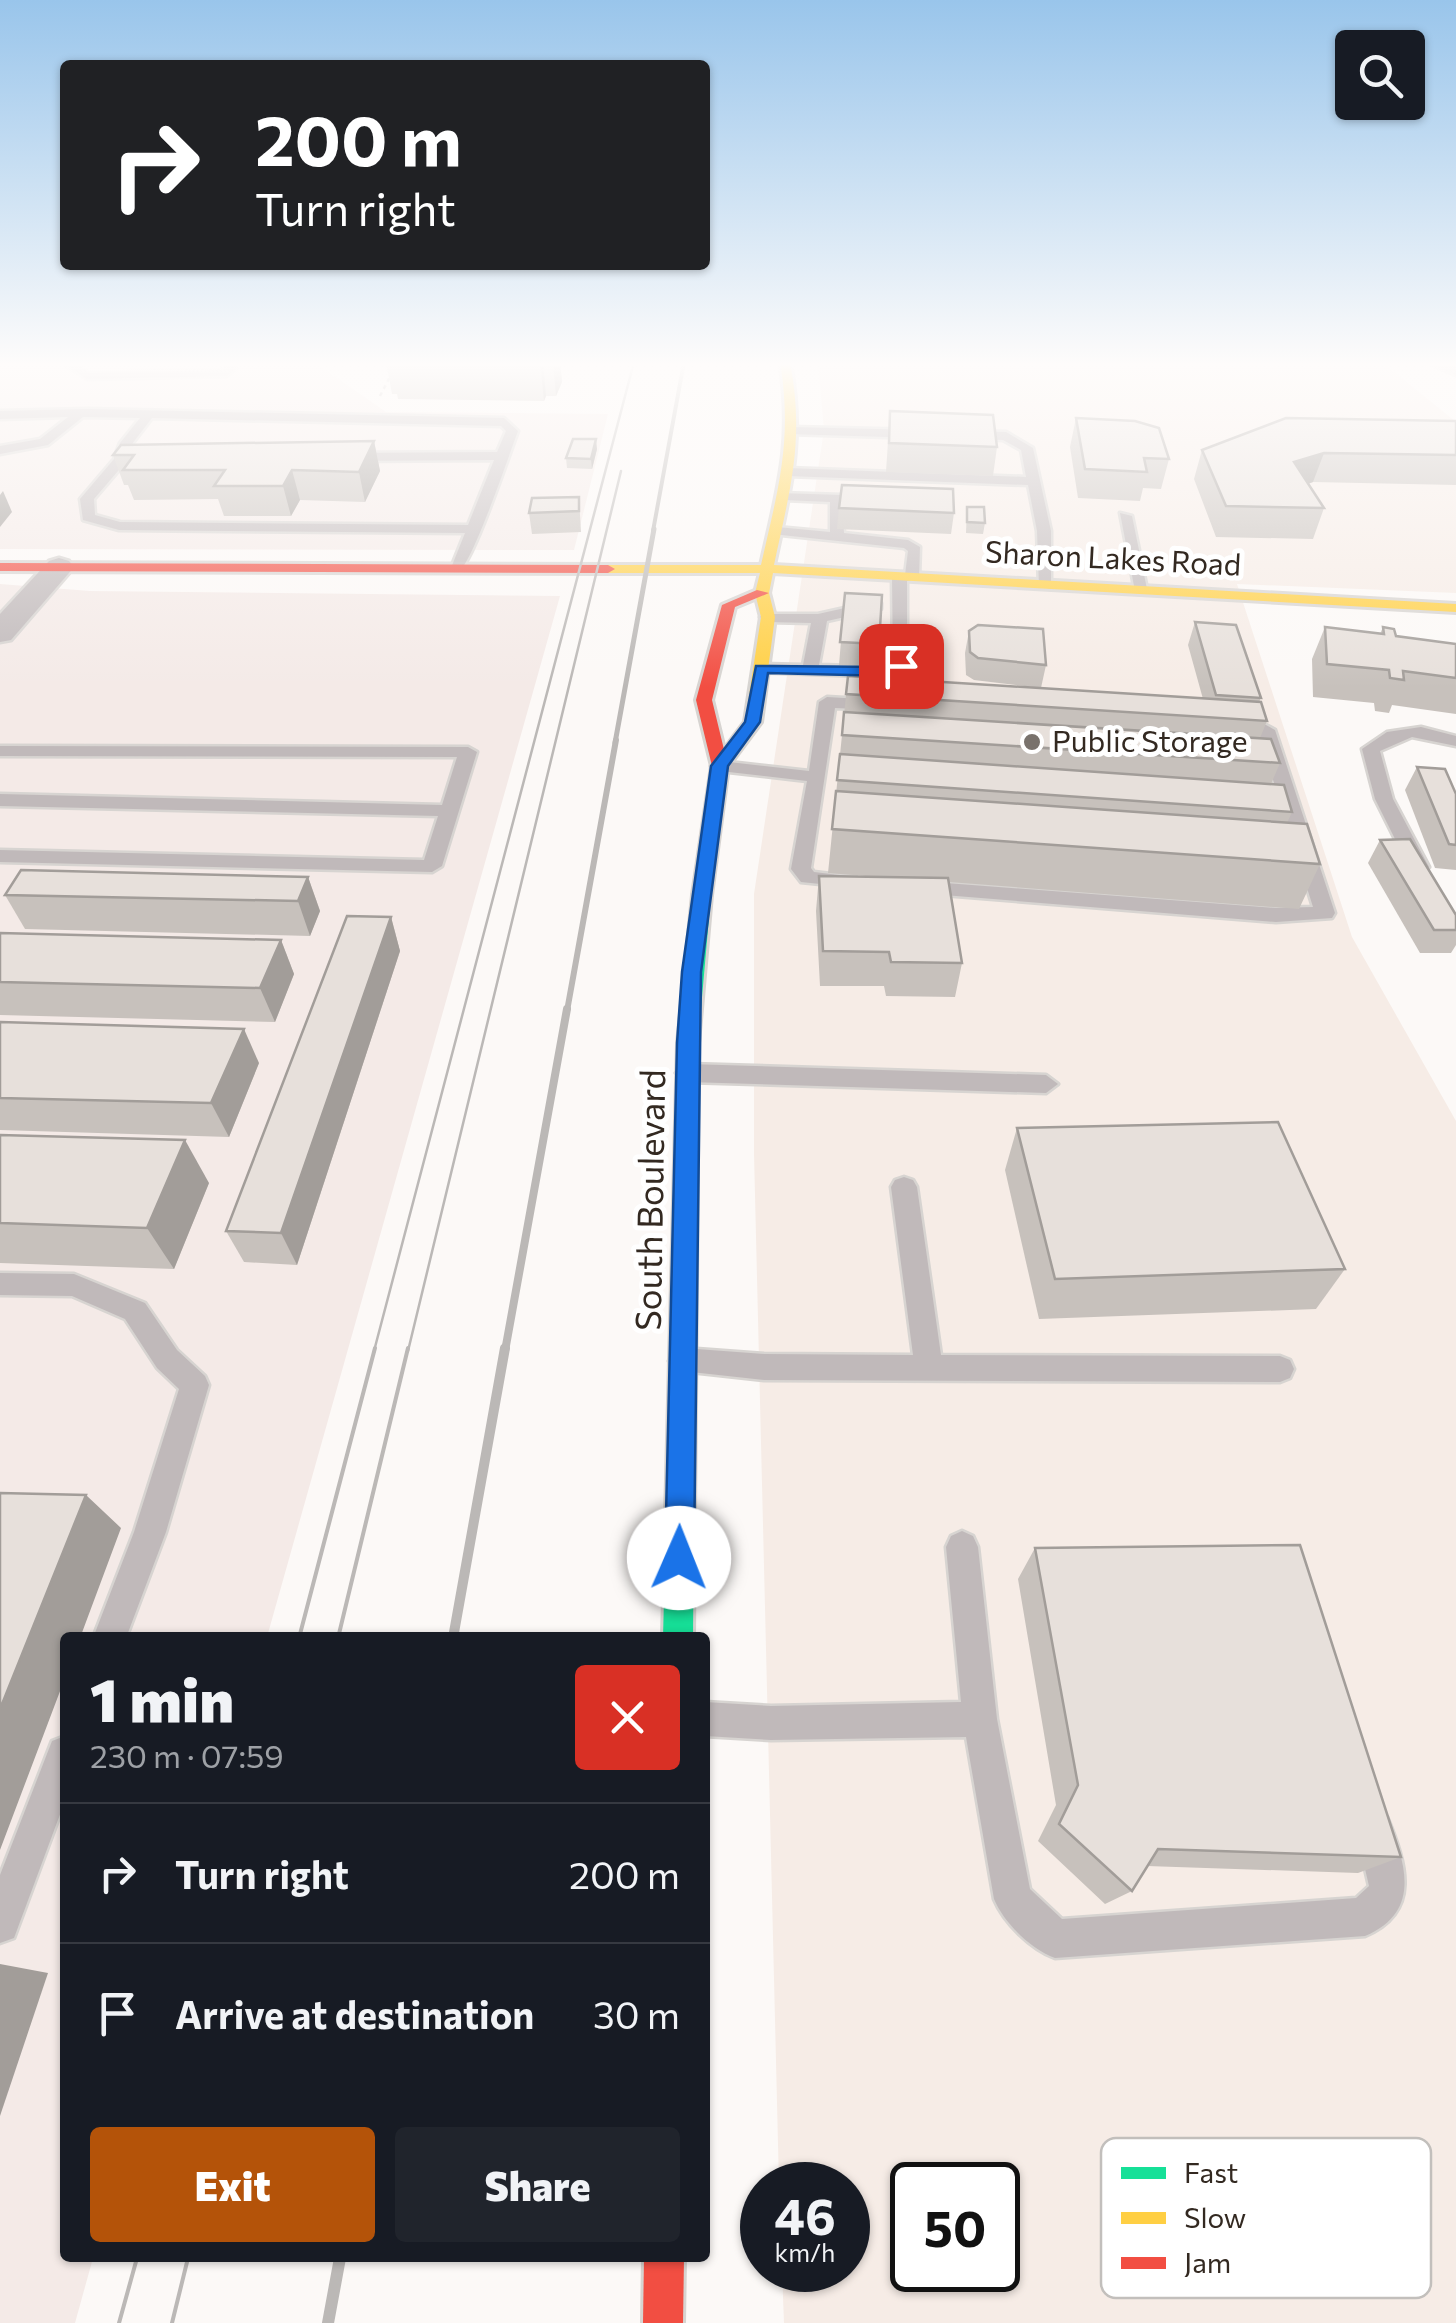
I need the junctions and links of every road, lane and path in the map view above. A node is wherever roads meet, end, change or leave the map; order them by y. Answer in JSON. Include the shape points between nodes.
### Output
{"nodes":[{"id":1,"x":111,"y":470,"type":"edge"},
{"id":2,"x":497,"y":470,"type":"edge"},
{"id":3,"x":793,"y":470,"type":"edge"},
{"id":4,"x":961,"y":470,"type":"edge"},
{"id":5,"x":1032,"y":470,"type":"edge"},
{"id":6,"x":788,"y":472,"type":"joint"},
{"id":7,"x":1034,"y":481,"type":"junction"},
{"id":8,"x":784,"y":496,"type":"junction"},
{"id":9,"x":1125,"y":516,"type":"dead end"},
{"id":10,"x":476,"y":529,"type":"junction"},
{"id":11,"x":777,"y":531,"type":"junction"},
{"id":12,"x":836,"y":537,"type":"junction"},
{"id":13,"x":855,"y":539,"type":"junction"},
{"id":14,"x":59,"y":566,"type":"junction"},
{"id":15,"x":0,"y":567,"type":"edge"},
{"id":16,"x":458,"y":568,"type":"junction"},
{"id":17,"x":850,"y":574,"type":"junction"},
{"id":18,"x":906,"y":578,"type":"junction"},
{"id":19,"x":765,"y":581,"type":"junction"},
{"id":20,"x":1046,"y":586,"type":"junction"},
{"id":21,"x":1143,"y":591,"type":"junction"},
{"id":22,"x":900,"y":604,"type":"junction"},
{"id":23,"x":1456,"y":608,"type":"edge"},
{"id":24,"x":768,"y":617,"type":"junction"},
{"id":25,"x":820,"y":619,"type":"junction"},
{"id":26,"x":0,"y":634,"type":"edge"},
{"id":27,"x":761,"y":669,"type":"junction"},
{"id":28,"x":810,"y":670,"type":"junction"},
{"id":29,"x":898,"y":706,"type":"edge"},
{"id":30,"x":1208,"y":726,"type":"edge"},
{"id":31,"x":1456,"y":741,"type":"edge"},
{"id":32,"x":1,"y":749,"type":"edge"},
{"id":33,"x":720,"y":766,"type":"junction"},
{"id":34,"x":818,"y":777,"type":"junction"},
{"id":35,"x":0,"y":800,"type":"edge"},
{"id":36,"x":450,"y":811,"type":"junction"},
{"id":37,"x":0,"y":856,"type":"edge"},
{"id":38,"x":865,"y":882,"type":"edge"},
{"id":39,"x":1426,"y":882,"type":"edge"},
{"id":40,"x":903,"y":886,"type":"edge"},
{"id":41,"x":688,"y":1073,"type":"junction"},
{"id":42,"x":1046,"y":1084,"type":"dead end"},
{"id":43,"x":904,"y":1186,"type":"dead end"},
{"id":44,"x":0,"y":1284,"type":"edge"},
{"id":45,"x":683,"y":1361,"type":"junction"},
{"id":46,"x":1280,"y":1369,"type":"dead end"},
{"id":47,"x":930,"y":1370,"type":"junction"},
{"id":48,"x":962,"y":1547,"type":"dead end"},
{"id":49,"x":111,"y":1632,"type":"edge"},
{"id":50,"x":678,"y":1632,"type":"edge"},
{"id":51,"x":980,"y":1718,"type":"junction"},
{"id":52,"x":710,"y":1719,"type":"edge"},
{"id":53,"x":60,"y":1767,"type":"edge"},
{"id":54,"x":1364,"y":1792,"type":"edge"},
{"id":55,"x":0,"y":1924,"type":"edge"},
{"id":56,"x":664,"y":2262,"type":"edge"},
{"id":57,"x":663,"y":2323,"type":"edge"}],
"edges":[{"from":1,"to":10,"type":"lane","via":[[87,499],[88,517],[119,526]]},
{"from":2,"to":10,"type":"lane"},
{"from":3,"to":6,"type":"lane"},
{"from":4,"to":7,"type":"lane"},
{"from":5,"to":7,"type":"lane"},
{"from":6,"to":8,"type":"main road","name":"South Boulevard"},
{"from":7,"to":20,"type":"lane"},
{"from":8,"to":11,"type":"main road","name":"South Boulevard"},
{"from":8,"to":12,"type":"lane","via":[[837,498]]},
{"from":9,"to":21,"type":"lane"},
{"from":10,"to":16,"type":"lane"},
{"from":11,"to":12,"type":"lane"},
{"from":11,"to":19,"type":"main road","name":"South Boulevard"},
{"from":12,"to":13,"type":"lane"},
{"from":13,"to":17,"type":"lane"},
{"from":13,"to":18,"type":"lane","via":[[908,544],[915,550]]},
{"from":14,"to":15,"type":"main road","name":"Sharon Lakes Road"},
{"from":14,"to":16,"type":"main road","name":"Sharon Lakes Road"},
{"from":14,"to":26,"type":"street"},
{"from":16,"to":19,"type":"main road","name":"Sharon Lakes Road"},
{"from":17,"to":18,"type":"main road","name":"Sharon Lakes Road"},
{"from":17,"to":19,"type":"main road","name":"Sharon Lakes Road"},
{"from":18,"to":20,"type":"main road","name":"Sharon Lakes Road"},
{"from":18,"to":22,"type":"lane"},
{"from":19,"to":24,"type":"main road","name":"South Boulevard"},
{"from":19,"to":33,"type":"main road","name":"South Boulevard","via":[[729,605],[704,700]]},
{"from":20,"to":21,"type":"main road","name":"Sharon Lakes Road"},
{"from":21,"to":23,"type":"main road","name":"Sharon Lakes Road"},
{"from":22,"to":25,"type":"lane"},
{"from":22,"to":28,"type":"lane","via":[[901,666],[890,672]]},
{"from":24,"to":25,"type":"lane"},
{"from":24,"to":27,"type":"main road","name":"South Boulevard"},
{"from":25,"to":28,"type":"lane"},
{"from":27,"to":28,"type":"lane"},
{"from":27,"to":33,"type":"main road","name":"South Boulevard","via":[[752,722]]},
{"from":29,"to":34,"type":"lane","via":[[827,702]]},
{"from":30,"to":40,"type":"lane","via":[[1263,721],[1326,914]]},
{"from":31,"to":39,"type":"lane","via":[[1413,730],[1370,749],[1384,799]]},
{"from":32,"to":36,"type":"lane","via":[[468,752]]},
{"from":33,"to":34,"type":"lane"},
{"from":33,"to":41,"type":"main road","name":"South Boulevard","via":[[692,972]]},
{"from":34,"to":38,"type":"lane","via":[[801,869],[808,878]]},
{"from":35,"to":36,"type":"lane"},
{"from":36,"to":37,"type":"lane","via":[[432,866]]},
{"from":41,"to":42,"type":"lane"},
{"from":41,"to":45,"type":"main road","name":"South Boulevard"},
{"from":43,"to":47,"type":"lane"},
{"from":44,"to":49,"type":"lane","via":[[74,1285],[134,1310],[167,1359],[195,1384]]},
{"from":45,"to":47,"type":"lane"},
{"from":45,"to":50,"type":"main road","name":"South Boulevard"},
{"from":46,"to":47,"type":"lane"},
{"from":48,"to":51,"type":"lane"},
{"from":51,"to":52,"type":"lane"},
{"from":51,"to":54,"type":"lane","via":[[1013,1899],[1054,1939],[1365,1917],[1389,1892]]},
{"from":53,"to":55,"type":"lane"},
{"from":56,"to":57,"type":"main road"}]}
